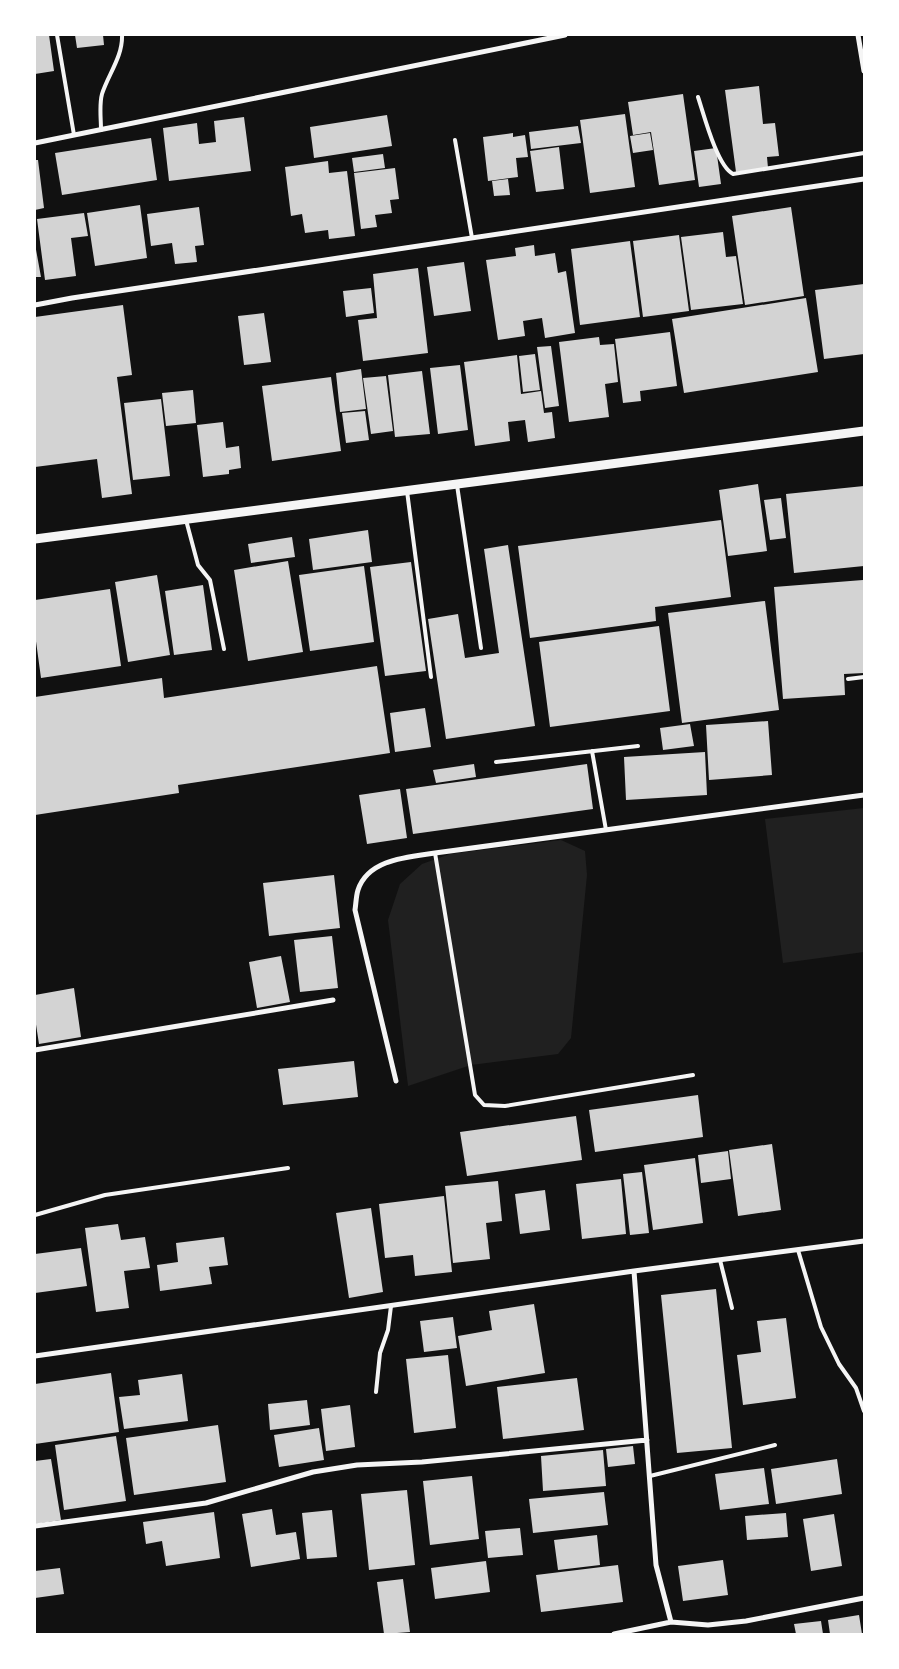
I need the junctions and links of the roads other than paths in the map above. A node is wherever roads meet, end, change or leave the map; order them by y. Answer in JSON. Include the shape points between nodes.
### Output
{"nodes":[{"id":1,"x":57,"y":35,"type":"edge"},
{"id":2,"x":122,"y":35,"type":"edge"},
{"id":3,"x":565,"y":35,"type":"edge"},
{"id":4,"x":858,"y":35,"type":"edge"},
{"id":5,"x":864,"y":71,"type":"edge"},
{"id":6,"x":698,"y":97,"type":"dead end"},
{"id":7,"x":101,"y":130,"type":"junction"},
{"id":8,"x":74,"y":135,"type":"junction"},
{"id":9,"x":455,"y":140,"type":"dead end"},
{"id":10,"x":35,"y":143,"type":"edge"},
{"id":11,"x":864,"y":153,"type":"edge"},
{"id":12,"x":864,"y":179,"type":"edge"},
{"id":13,"x":472,"y":238,"type":"junction"},
{"id":14,"x":35,"y":305,"type":"edge"},
{"id":15,"x":864,"y":431,"type":"edge"},
{"id":16,"x":457,"y":485,"type":"junction"},
{"id":17,"x":407,"y":491,"type":"junction"},
{"id":18,"x":186,"y":520,"type":"junction"},
{"id":19,"x":35,"y":539,"type":"edge"},
{"id":20,"x":481,"y":648,"type":"dead end"},
{"id":21,"x":224,"y":649,"type":"dead end"},
{"id":22,"x":431,"y":677,"type":"dead end"},
{"id":23,"x":864,"y":677,"type":"edge"},
{"id":24,"x":848,"y":679,"type":"dead end"},
{"id":25,"x":638,"y":746,"type":"dead end"},
{"id":26,"x":592,"y":751,"type":"junction"},
{"id":27,"x":496,"y":762,"type":"dead end"},
{"id":28,"x":864,"y":794,"type":"edge"},
{"id":29,"x":606,"y":830,"type":"junction"},
{"id":30,"x":435,"y":854,"type":"junction"},
{"id":31,"x":333,"y":1000,"type":"dead end"},
{"id":32,"x":35,"y":1050,"type":"edge"},
{"id":33,"x":693,"y":1075,"type":"dead end"},
{"id":34,"x":396,"y":1081,"type":"dead end"},
{"id":35,"x":288,"y":1168,"type":"dead end"},
{"id":36,"x":35,"y":1215,"type":"edge"},
{"id":37,"x":864,"y":1241,"type":"edge"},
{"id":38,"x":798,"y":1250,"type":"junction"},
{"id":39,"x":720,"y":1260,"type":"junction"},
{"id":40,"x":634,"y":1271,"type":"junction"},
{"id":41,"x":391,"y":1306,"type":"junction"},
{"id":42,"x":732,"y":1308,"type":"dead end"},
{"id":43,"x":35,"y":1356,"type":"edge"},
{"id":44,"x":376,"y":1392,"type":"dead end"},
{"id":45,"x":864,"y":1411,"type":"edge"},
{"id":46,"x":647,"y":1440,"type":"junction"},
{"id":47,"x":775,"y":1445,"type":"dead end"},
{"id":48,"x":650,"y":1476,"type":"junction"},
{"id":49,"x":35,"y":1526,"type":"edge"},
{"id":50,"x":864,"y":1598,"type":"edge"},
{"id":51,"x":671,"y":1622,"type":"junction"},
{"id":52,"x":614,"y":1634,"type":"edge"}],
"edges":[{"from":1,"to":8,"type":"lane"},
{"from":2,"to":7,"type":"lane","via":[[117,59],[102,97]]},
{"from":3,"to":7,"type":"street"},
{"from":4,"to":5,"type":"street"},
{"from":6,"to":11,"type":"lane","via":[[720,156],[733,174]]},
{"from":7,"to":8,"type":"street"},
{"from":8,"to":10,"type":"street"},
{"from":9,"to":13,"type":"lane"},
{"from":12,"to":13,"type":"street"},
{"from":13,"to":14,"type":"street"},
{"from":15,"to":16,"type":"street"},
{"from":16,"to":17,"type":"street"},
{"from":16,"to":20,"type":"lane"},
{"from":17,"to":18,"type":"street"},
{"from":17,"to":22,"type":"lane"},
{"from":18,"to":19,"type":"street"},
{"from":18,"to":21,"type":"lane","via":[[198,565],[210,580]]},
{"from":23,"to":24,"type":"lane"},
{"from":25,"to":26,"type":"lane"},
{"from":26,"to":27,"type":"lane"},
{"from":26,"to":29,"type":"lane"},
{"from":28,"to":29,"type":"street"},
{"from":29,"to":30,"type":"street"},
{"from":30,"to":33,"type":"lane","via":[[475,1095],[484,1105],[505,1106]]},
{"from":30,"to":34,"type":"street","via":[[395,859],[381,865],[365,877],[358,890],[355,910]]},
{"from":31,"to":32,"type":"street"},
{"from":35,"to":36,"type":"lane","via":[[105,1195]]},
{"from":37,"to":38,"type":"street"},
{"from":38,"to":39,"type":"street"},
{"from":38,"to":45,"type":"lane","via":[[822,1327],[839,1364],[856,1388]]},
{"from":39,"to":40,"type":"street"},
{"from":39,"to":42,"type":"lane"},
{"from":40,"to":41,"type":"street"},
{"from":40,"to":46,"type":"street"},
{"from":41,"to":43,"type":"street"},
{"from":41,"to":44,"type":"lane","via":[[388,1330],[380,1353]]},
{"from":46,"to":48,"type":"street"},
{"from":46,"to":49,"type":"street","via":[[422,1462],[357,1465],[313,1472],[206,1502]]},
{"from":47,"to":48,"type":"lane"},
{"from":48,"to":51,"type":"street","via":[[656,1564]]},
{"from":50,"to":51,"type":"street","via":[[708,1626]]},
{"from":51,"to":52,"type":"street"}]}
